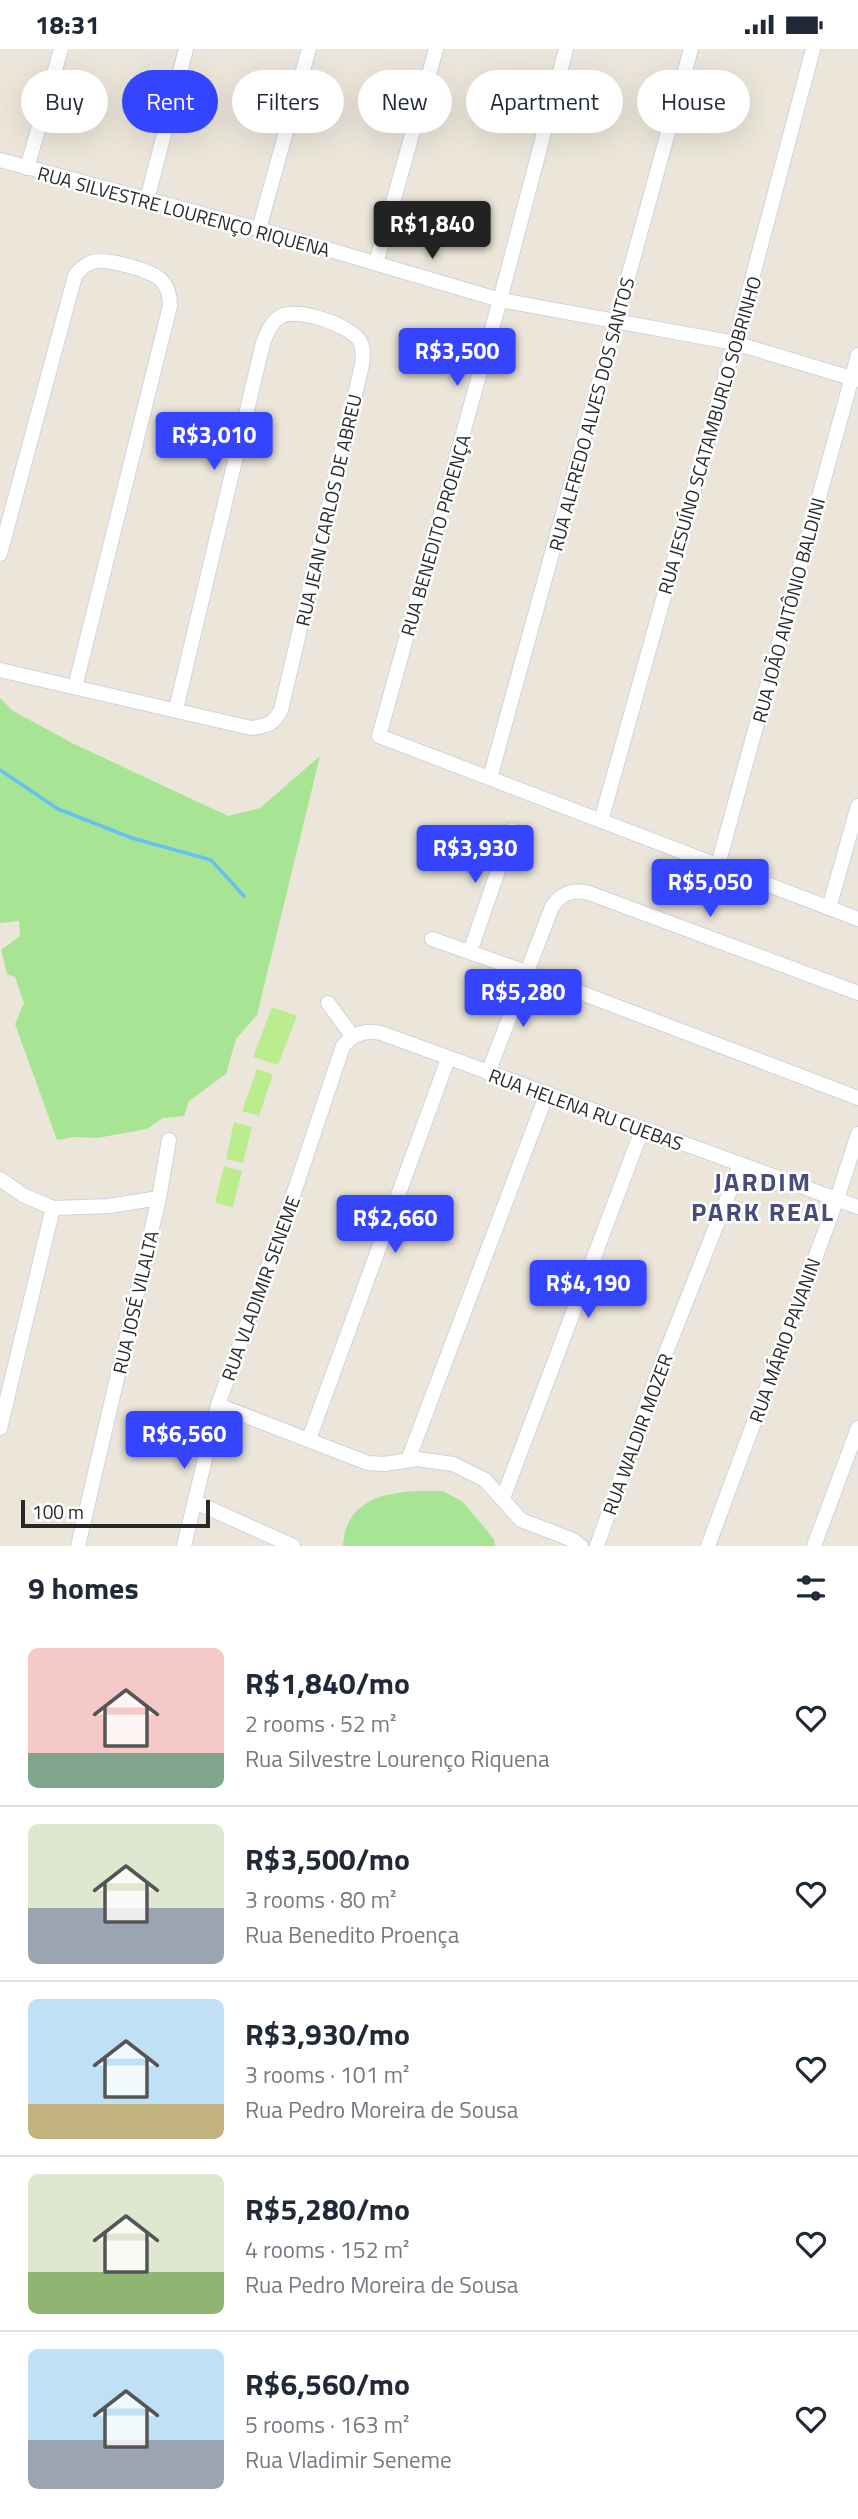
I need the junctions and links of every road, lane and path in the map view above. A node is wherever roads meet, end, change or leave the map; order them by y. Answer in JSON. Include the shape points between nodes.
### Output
{"nodes":[{"id":1,"x":61,"y":49,"type":"edge"},
{"id":2,"x":186,"y":49,"type":"edge"},
{"id":3,"x":309,"y":49,"type":"edge"},
{"id":4,"x":436,"y":49,"type":"edge"},
{"id":5,"x":566,"y":49,"type":"edge"},
{"id":6,"x":691,"y":49,"type":"edge"},
{"id":7,"x":813,"y":49,"type":"edge"},
{"id":8,"x":0,"y":160,"type":"edge"},
{"id":9,"x":27,"y":169,"type":"junction"},
{"id":10,"x":148,"y":200,"type":"junction"},
{"id":11,"x":259,"y":229,"type":"junction"},
{"id":12,"x":376,"y":263,"type":"junction"},
{"id":13,"x":500,"y":300,"type":"junction"},
{"id":14,"x":617,"y":321,"type":"junction"},
{"id":15,"x":735,"y":343,"type":"junction"},
{"id":16,"x":858,"y":355,"type":"edge"},
{"id":17,"x":855,"y":379,"type":"edge"},
{"id":18,"x":0,"y":554,"type":"edge"},
{"id":19,"x":0,"y":670,"type":"edge"},
{"id":20,"x":75,"y":687,"type":"junction"},
{"id":21,"x":176,"y":709,"type":"junction"},
{"id":22,"x":490,"y":778,"type":"junction"},
{"id":23,"x":858,"y":806,"type":"edge"},
{"id":24,"x":601,"y":821,"type":"junction"},
{"id":25,"x":512,"y":830,"type":"dead end"},
{"id":26,"x":718,"y":866,"type":"junction"},
{"id":27,"x":829,"y":908,"type":"junction"},
{"id":28,"x":858,"y":919,"type":"edge"},
{"id":29,"x":432,"y":939,"type":"dead end"},
{"id":30,"x":470,"y":952,"type":"junction"},
{"id":31,"x":526,"y":971,"type":"junction"},
{"id":32,"x":858,"y":993,"type":"edge"},
{"id":33,"x":328,"y":1003,"type":"dead end"},
{"id":34,"x":353,"y":1037,"type":"junction"},
{"id":35,"x":448,"y":1059,"type":"junction"},
{"id":36,"x":488,"y":1073,"type":"junction"},
{"id":37,"x":547,"y":1093,"type":"junction"},
{"id":38,"x":858,"y":1098,"type":"edge"},
{"id":39,"x":642,"y":1130,"type":"junction"},
{"id":40,"x":858,"y":1134,"type":"edge"},
{"id":41,"x":169,"y":1140,"type":"dead end"},
{"id":42,"x":740,"y":1166,"type":"junction"},
{"id":43,"x":0,"y":1178,"type":"edge"},
{"id":44,"x":159,"y":1198,"type":"junction"},
{"id":45,"x":837,"y":1199,"type":"junction"},
{"id":46,"x":858,"y":1207,"type":"edge"},
{"id":47,"x":53,"y":1208,"type":"junction"},
{"id":48,"x":218,"y":1405,"type":"junction"},
{"id":49,"x":0,"y":1428,"type":"edge"},
{"id":50,"x":858,"y":1428,"type":"edge"},
{"id":51,"x":309,"y":1439,"type":"junction"},
{"id":52,"x":408,"y":1460,"type":"junction"},
{"id":53,"x":503,"y":1498,"type":"junction"},
{"id":54,"x":195,"y":1502,"type":"junction"},
{"id":55,"x":78,"y":1546,"type":"edge"},
{"id":56,"x":184,"y":1546,"type":"edge"},
{"id":57,"x":293,"y":1546,"type":"edge"},
{"id":58,"x":581,"y":1546,"type":"edge"},
{"id":59,"x":597,"y":1546,"type":"edge"},
{"id":60,"x":708,"y":1546,"type":"edge"},
{"id":61,"x":814,"y":1546,"type":"edge"}],
"edges":[{"from":1,"to":9,"type":"street"},
{"from":2,"to":10,"type":"street"},
{"from":3,"to":11,"type":"street"},
{"from":4,"to":12,"type":"street"},
{"from":5,"to":13,"type":"street","name":"RUA BENEDITO PROENÇA"},
{"from":6,"to":14,"type":"street","name":"RUA ALFREDO ALVES DOS SANTOS"},
{"from":7,"to":15,"type":"street","name":"RUA JESUÍNO SCATAMBURLO SOBRINHO"},
{"from":8,"to":9,"type":"street","name":"RUA SILVESTRE LOURENÇO RIQUENA"},
{"from":9,"to":10,"type":"street","name":"RUA SILVESTRE LOURENÇO RIQUENA"},
{"from":10,"to":11,"type":"street","name":"RUA SILVESTRE LOURENÇO RIQUENA"},
{"from":11,"to":12,"type":"street","name":"RUA SILVESTRE LOURENÇO RIQUENA"},
{"from":12,"to":13,"type":"street","name":"RUA SILVESTRE LOURENÇO RIQUENA"},
{"from":13,"to":14,"type":"street","name":"RUA SILVESTRE LOURENÇO RIQUENA"},
{"from":13,"to":22,"type":"street","name":"RUA BENEDITO PROENÇA","via":[[379,736]]},
{"from":14,"to":15,"type":"street","name":"RUA SILVESTRE LOURENÇO RIQUENA"},
{"from":14,"to":22,"type":"street","name":"RUA ALFREDO ALVES DOS SANTOS"},
{"from":15,"to":17,"type":"street","name":"RUA SILVESTRE LOURENÇO RIQUENA"},
{"from":15,"to":24,"type":"street","name":"RUA JESUÍNO SCATAMBURLO SOBRINHO"},
{"from":16,"to":17,"type":"street","name":"RUA JOÃO ANTÔNIO BALDINI"},
{"from":17,"to":26,"type":"street","name":"RUA JOÃO ANTÔNIO BALDINI"},
{"from":18,"to":20,"type":"street","via":[[73,281],[81,268],[104,261],[154,275],[170,295],[170,306]]},
{"from":19,"to":20,"type":"street"},
{"from":20,"to":21,"type":"street"},
{"from":21,"to":21,"type":"street","name":"RUA JEAN CARLOS DE ABREU","via":[[262,343],[282,315],[297,313],[352,331],[361,342],[362,365],[281,711],[275,722],[251,728]]},
{"from":22,"to":24,"type":"street"},
{"from":23,"to":27,"type":"street"},
{"from":24,"to":26,"type":"street"},
{"from":25,"to":30,"type":"street"},
{"from":26,"to":27,"type":"street"},
{"from":27,"to":28,"type":"street"},
{"from":29,"to":30,"type":"street"},
{"from":30,"to":31,"type":"street"},
{"from":31,"to":32,"type":"street","via":[[552,907],[563,895],[578,891]]},
{"from":31,"to":36,"type":"street"},
{"from":31,"to":38,"type":"street"},
{"from":33,"to":34,"type":"street"},
{"from":34,"to":35,"type":"street","name":"RUA HELENA RU CUEBAS","via":[[376,1032]]},
{"from":34,"to":48,"type":"street","name":"RUA VLADIMIR SENEME","via":[[343,1046]]},
{"from":35,"to":36,"type":"street","name":"RUA HELENA RU CUEBAS"},
{"from":35,"to":51,"type":"street"},
{"from":36,"to":37,"type":"street","name":"RUA HELENA RU CUEBAS"},
{"from":37,"to":39,"type":"street","name":"RUA HELENA RU CUEBAS"},
{"from":37,"to":52,"type":"street"},
{"from":39,"to":42,"type":"street","name":"RUA HELENA RU CUEBAS"},
{"from":39,"to":53,"type":"street"},
{"from":40,"to":45,"type":"street","name":"RUA MÁRIO PAVANIN"},
{"from":41,"to":44,"type":"street","name":"RUA JOSÉ VILALTA"},
{"from":42,"to":45,"type":"street","name":"RUA HELENA RU CUEBAS"},
{"from":42,"to":59,"type":"street","name":"RUA WALDIR MOZER","via":[[655,1380]]},
{"from":43,"to":47,"type":"street"},
{"from":44,"to":47,"type":"street"},
{"from":44,"to":55,"type":"street","name":"RUA JOSÉ VILALTA"},
{"from":45,"to":46,"type":"street","name":"RUA HELENA RU CUEBAS"},
{"from":45,"to":60,"type":"street","name":"RUA MÁRIO PAVANIN"},
{"from":47,"to":49,"type":"street"},
{"from":48,"to":51,"type":"street"},
{"from":48,"to":54,"type":"street","name":"RUA VLADIMIR SENEME"},
{"from":50,"to":61,"type":"street"},
{"from":51,"to":52,"type":"street","via":[[368,1463]]},
{"from":52,"to":53,"type":"street","via":[[453,1464],[485,1480]]},
{"from":53,"to":58,"type":"street","via":[[521,1520]]},
{"from":54,"to":56,"type":"street","name":"RUA VLADIMIR SENEME"},
{"from":54,"to":57,"type":"street"}]}
